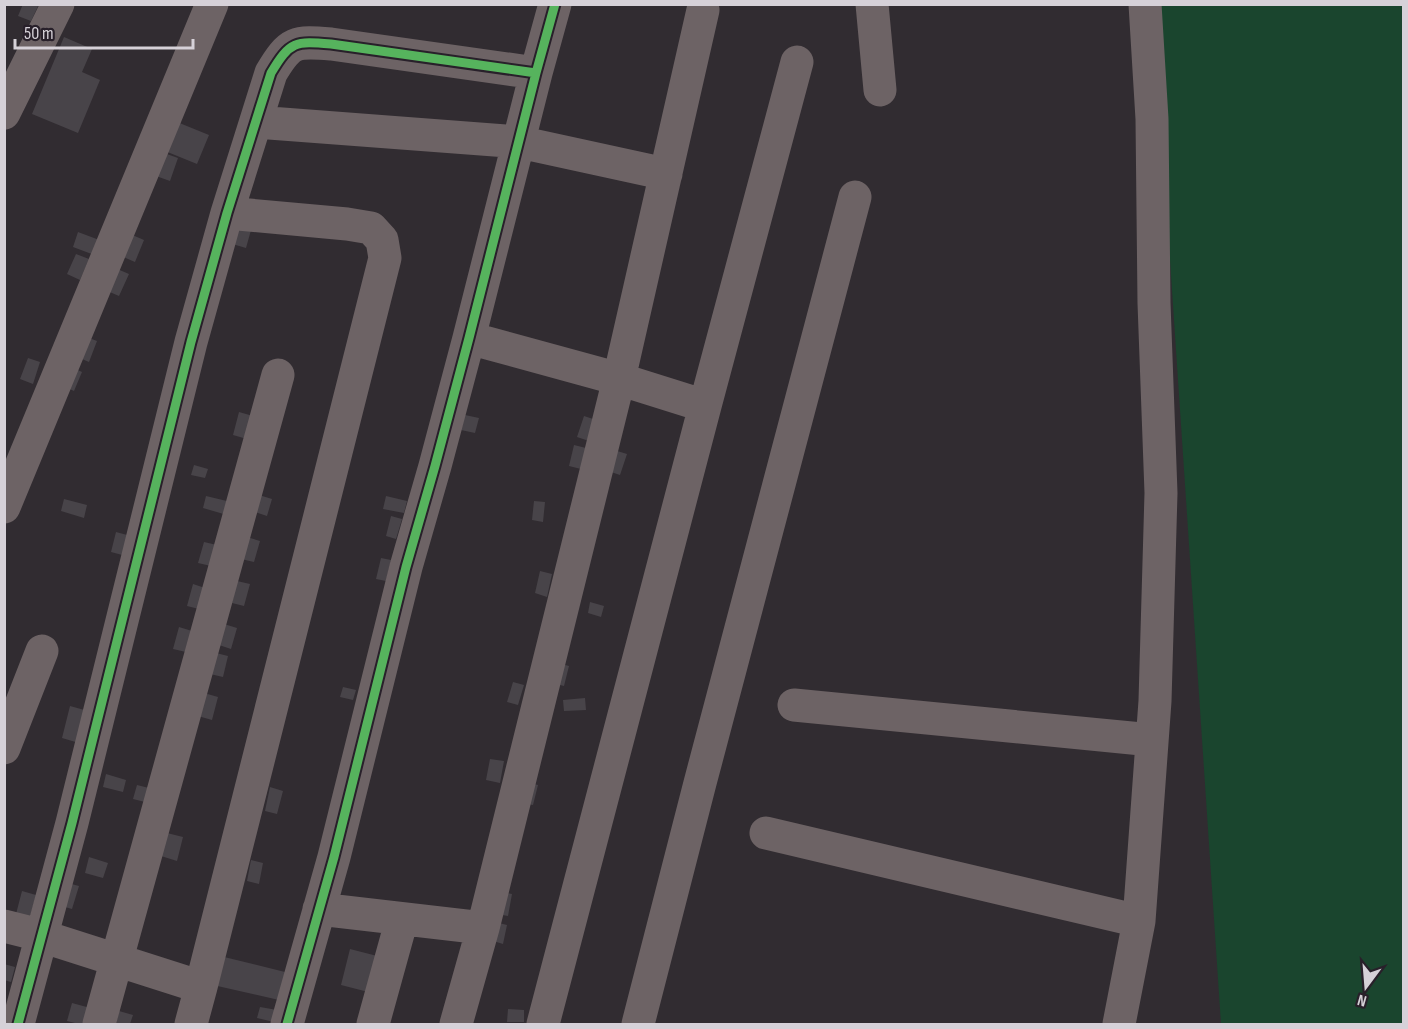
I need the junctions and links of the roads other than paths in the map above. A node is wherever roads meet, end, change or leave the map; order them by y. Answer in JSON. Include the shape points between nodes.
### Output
{"nodes":[{"id":1,"x":58,"y":4,"type":"edge"},
{"id":2,"x":212,"y":4,"type":"edge"},
{"id":3,"x":555,"y":4,"type":"edge"},
{"id":4,"x":872,"y":4,"type":"edge"},
{"id":5,"x":1145,"y":4,"type":"edge"},
{"id":6,"x":704,"y":10,"type":"dead end"},
{"id":7,"x":797,"y":62,"type":"dead end"},
{"id":8,"x":536,"y":73,"type":"junction"},
{"id":9,"x":880,"y":90,"type":"dead end"},
{"id":10,"x":4,"y":114,"type":"edge"},
{"id":11,"x":256,"y":122,"type":"junction"},
{"id":12,"x":519,"y":142,"type":"junction"},
{"id":13,"x":666,"y":174,"type":"junction"},
{"id":14,"x":855,"y":197,"type":"dead end"},
{"id":15,"x":227,"y":213,"type":"junction"},
{"id":16,"x":469,"y":338,"type":"junction"},
{"id":17,"x":278,"y":375,"type":"dead end"},
{"id":18,"x":619,"y":379,"type":"junction"},
{"id":19,"x":705,"y":406,"type":"junction"},
{"id":20,"x":4,"y":507,"type":"edge"},
{"id":21,"x":42,"y":651,"type":"dead end"},
{"id":22,"x":794,"y":705,"type":"dead end"},
{"id":23,"x":1152,"y":740,"type":"junction"},
{"id":24,"x":4,"y":748,"type":"edge"},
{"id":25,"x":765,"y":833,"type":"dead end"},
{"id":26,"x":319,"y":909,"type":"junction"},
{"id":27,"x":402,"y":919,"type":"junction"},
{"id":28,"x":1139,"y":921,"type":"junction"},
{"id":29,"x":4,"y":926,"type":"edge"},
{"id":30,"x":483,"y":928,"type":"junction"},
{"id":31,"x":42,"y":937,"type":"junction"},
{"id":32,"x":116,"y":960,"type":"junction"},
{"id":33,"x":201,"y":987,"type":"junction"},
{"id":34,"x":18,"y":1024,"type":"edge"},
{"id":35,"x":99,"y":1024,"type":"edge"},
{"id":36,"x":192,"y":1024,"type":"edge"},
{"id":37,"x":287,"y":1024,"type":"edge"},
{"id":38,"x":373,"y":1024,"type":"edge"},
{"id":39,"x":456,"y":1024,"type":"edge"},
{"id":40,"x":543,"y":1024,"type":"edge"},
{"id":41,"x":638,"y":1024,"type":"edge"},
{"id":42,"x":1119,"y":1024,"type":"edge"}],
"edges":[{"from":1,"to":10,"type":"street"},
{"from":2,"to":20,"type":"street"},
{"from":3,"to":8,"type":"street"},
{"from":4,"to":9,"type":"street"},
{"from":5,"to":23,"type":"street","via":[[1152,119],[1161,493]]},
{"from":6,"to":13,"type":"street"},
{"from":7,"to":19,"type":"street"},
{"from":8,"to":11,"type":"street","via":[[307,42],[292,46],[281,56],[271,73]]},
{"from":8,"to":12,"type":"street"},
{"from":11,"to":12,"type":"street"},
{"from":11,"to":15,"type":"street"},
{"from":12,"to":13,"type":"street"},
{"from":12,"to":16,"type":"street"},
{"from":13,"to":18,"type":"street"},
{"from":14,"to":41,"type":"street"},
{"from":15,"to":31,"type":"street"},
{"from":15,"to":33,"type":"street","via":[[371,228],[382,240],[385,258]]},
{"from":16,"to":18,"type":"street"},
{"from":16,"to":26,"type":"street"},
{"from":17,"to":32,"type":"street"},
{"from":18,"to":19,"type":"street"},
{"from":18,"to":30,"type":"street"},
{"from":19,"to":40,"type":"street"},
{"from":21,"to":24,"type":"street"},
{"from":22,"to":23,"type":"street"},
{"from":23,"to":28,"type":"street"},
{"from":25,"to":28,"type":"street"},
{"from":26,"to":27,"type":"street"},
{"from":26,"to":37,"type":"street"},
{"from":27,"to":30,"type":"street"},
{"from":27,"to":38,"type":"street"},
{"from":28,"to":42,"type":"street"},
{"from":29,"to":31,"type":"street"},
{"from":30,"to":39,"type":"street"},
{"from":31,"to":32,"type":"street"},
{"from":31,"to":34,"type":"street"},
{"from":32,"to":33,"type":"street"},
{"from":32,"to":35,"type":"street"},
{"from":33,"to":36,"type":"street"}]}
